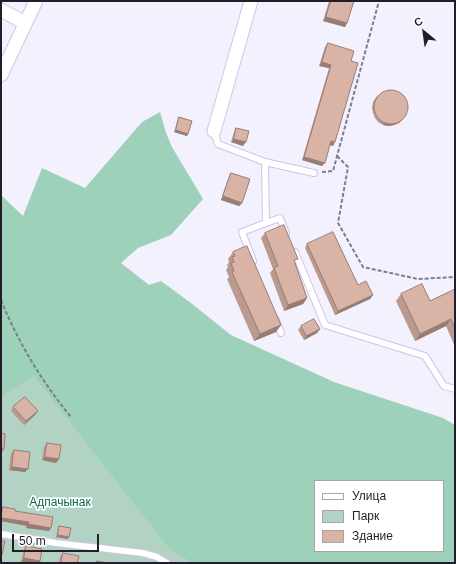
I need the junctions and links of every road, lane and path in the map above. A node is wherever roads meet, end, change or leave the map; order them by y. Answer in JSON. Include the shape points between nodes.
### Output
{"nodes":[{"id":1,"x":36,"y":1,"type":"edge"},
{"id":2,"x":251,"y":1,"type":"edge"},
{"id":3,"x":379,"y":1,"type":"edge"},
{"id":4,"x":4,"y":12,"type":"edge"},
{"id":5,"x":25,"y":23,"type":"junction"},
{"id":6,"x":1,"y":75,"type":"edge"},
{"id":7,"x":214,"y":131,"type":"joint"},
{"id":8,"x":337,"y":156,"type":"junction"},
{"id":9,"x":265,"y":162,"type":"junction"},
{"id":10,"x":314,"y":173,"type":"joint"},
{"id":11,"x":266,"y":223,"type":"junction"},
{"id":12,"x":289,"y":240,"type":"edge"},
{"id":13,"x":292,"y":247,"type":"edge"},
{"id":14,"x":256,"y":268,"type":"edge"},
{"id":15,"x":455,"y":277,"type":"edge"},
{"id":16,"x":1,"y":300,"type":"edge"},
{"id":17,"x":273,"y":312,"type":"edge"},
{"id":18,"x":281,"y":334,"type":"edge"},
{"id":19,"x":455,"y":389,"type":"edge"},
{"id":20,"x":71,"y":417,"type":"dead end"},
{"id":21,"x":1,"y":534,"type":"edge"},
{"id":22,"x":167,"y":563,"type":"edge"}],
"edges":[{"from":1,"to":5,"type":"street"},
{"from":2,"to":7,"type":"street"},
{"from":3,"to":8,"type":"path"},
{"from":4,"to":5,"type":"street"},
{"from":5,"to":6,"type":"street"},
{"from":7,"to":9,"type":"lane","via":[[218,144]]},
{"from":8,"to":10,"type":"path","via":[[333,171]]},
{"from":8,"to":15,"type":"path","via":[[348,167],[338,224],[363,267],[418,279]]},
{"from":9,"to":10,"type":"lane"},
{"from":9,"to":11,"type":"lane"},
{"from":11,"to":12,"type":"lane","via":[[280,218]]},
{"from":11,"to":14,"type":"lane","via":[[242,232]]},
{"from":13,"to":19,"type":"lane","via":[[325,325],[425,356],[444,386]]},
{"from":16,"to":20,"type":"path","via":[[25,350],[58,402]]},
{"from":17,"to":18,"type":"lane"},
{"from":21,"to":22,"type":"lane","via":[[143,553]]}]}
